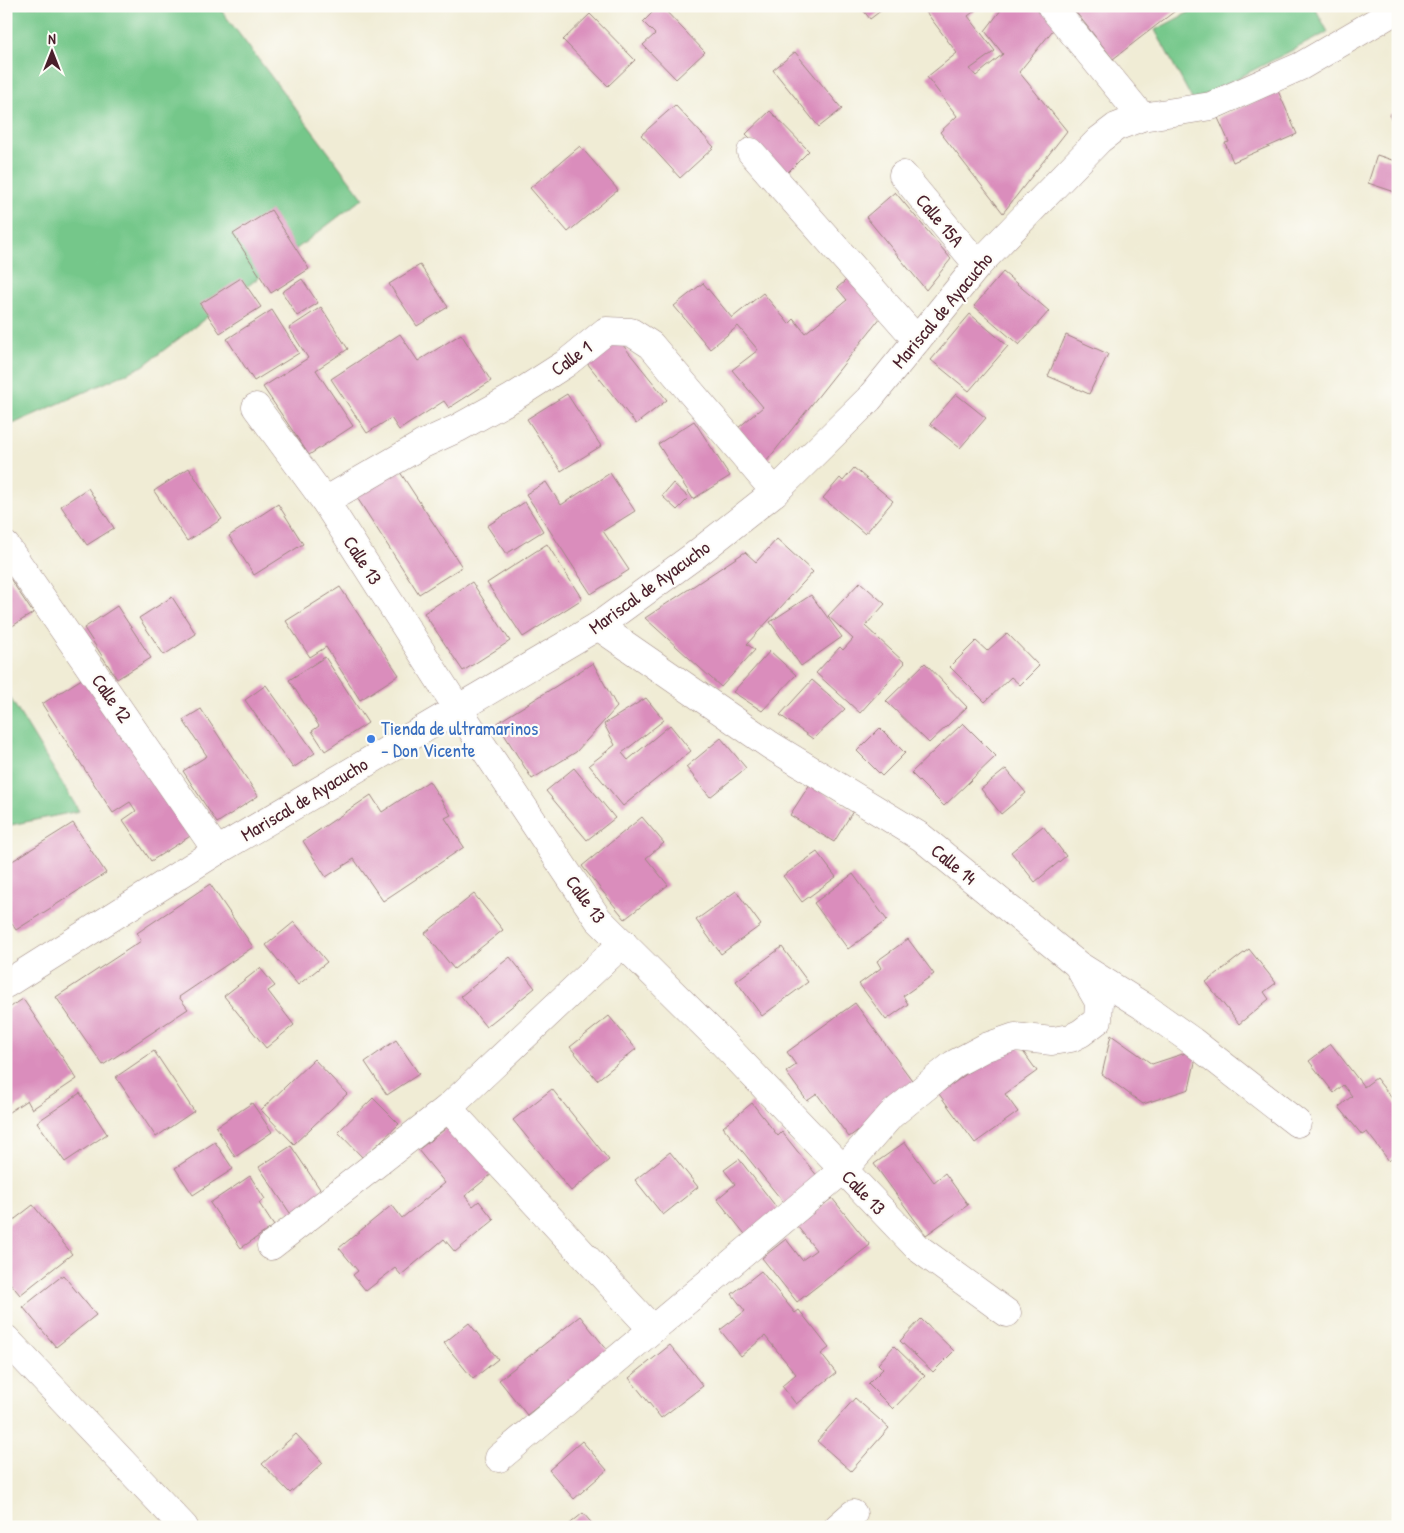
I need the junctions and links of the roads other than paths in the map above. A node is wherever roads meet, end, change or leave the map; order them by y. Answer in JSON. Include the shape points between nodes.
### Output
{"nodes":[{"id":1,"x":1051,"y":6,"type":"edge"},
{"id":2,"x":1398,"y":9,"type":"edge"},
{"id":3,"x":1142,"y":118,"type":"junction"},
{"id":4,"x":750,"y":152,"type":"dead end"},
{"id":5,"x":902,"y":175,"type":"dead end"},
{"id":6,"x":978,"y":265,"type":"junction"},
{"id":7,"x":916,"y":340,"type":"junction"},
{"id":8,"x":256,"y":407,"type":"dead end"},
{"id":9,"x":775,"y":492,"type":"junction"},
{"id":10,"x":325,"y":501,"type":"junction"},
{"id":11,"x":6,"y":546,"type":"edge"},
{"id":12,"x":598,"y":626,"type":"junction"},
{"id":13,"x":458,"y":709,"type":"junction"},
{"id":14,"x":217,"y":851,"type":"junction"},
{"id":15,"x":623,"y":943,"type":"junction"},
{"id":16,"x":1078,"y":965,"type":"junction"},
{"id":17,"x":6,"y":984,"type":"edge"},
{"id":18,"x":448,"y":1108,"type":"junction"},
{"id":19,"x":1296,"y":1123,"type":"dead end"},
{"id":20,"x":843,"y":1170,"type":"junction"},
{"id":21,"x":271,"y":1246,"type":"dead end"},
{"id":22,"x":1007,"y":1313,"type":"dead end"},
{"id":23,"x":652,"y":1329,"type":"junction"},
{"id":24,"x":6,"y":1339,"type":"edge"},
{"id":25,"x":499,"y":1458,"type":"dead end"},
{"id":26,"x":184,"y":1527,"type":"edge"}],
"edges":[{"from":1,"to":3,"type":"street"},
{"from":2,"to":3,"type":"street","name":"Mariscal de Ayacucho","via":[[1301,66],[1211,106]]},
{"from":3,"to":6,"type":"street","name":"Mariscal de Ayacucho","via":[[1116,127],[1099,140]]},
{"from":4,"to":7,"type":"street"},
{"from":5,"to":6,"type":"street","name":"Calle 15A"},
{"from":6,"to":7,"type":"street","name":"Mariscal de Ayacucho"},
{"from":7,"to":9,"type":"street","name":"Mariscal de Ayacucho","via":[[869,399]]},
{"from":8,"to":10,"type":"street","name":"Calle 13"},
{"from":9,"to":10,"type":"street","name":"Calle 1","via":[[651,344],[631,332],[606,331],[565,364],[512,398],[423,444]]},
{"from":9,"to":12,"type":"street","name":"Mariscal de Ayacucho"},
{"from":10,"to":13,"type":"street","name":"Calle 13"},
{"from":11,"to":14,"type":"street","name":"Calle 12"},
{"from":12,"to":13,"type":"street","name":"Mariscal de Ayacucho"},
{"from":12,"to":16,"type":"street","name":"Calle 14","via":[[770,744],[921,837]]},
{"from":13,"to":14,"type":"street","name":"Mariscal de Ayacucho"},
{"from":13,"to":15,"type":"street","name":"Calle 13","via":[[598,919]]},
{"from":14,"to":17,"type":"street","name":"Mariscal de Ayacucho"},
{"from":15,"to":18,"type":"street"},
{"from":15,"to":20,"type":"street","name":"Calle 13"},
{"from":16,"to":19,"type":"street","name":"Calle 14","via":[[1144,1006]]},
{"from":16,"to":20,"type":"street","via":[[1099,1002],[1098,1020],[1071,1038],[1052,1041],[1015,1037],[986,1046],[954,1064],[891,1115]]},
{"from":18,"to":21,"type":"street"},
{"from":18,"to":23,"type":"street"},
{"from":20,"to":22,"type":"street","name":"Calle 13","via":[[918,1248]]},
{"from":20,"to":23,"type":"street"},
{"from":23,"to":25,"type":"street"},
{"from":24,"to":26,"type":"street"}]}
